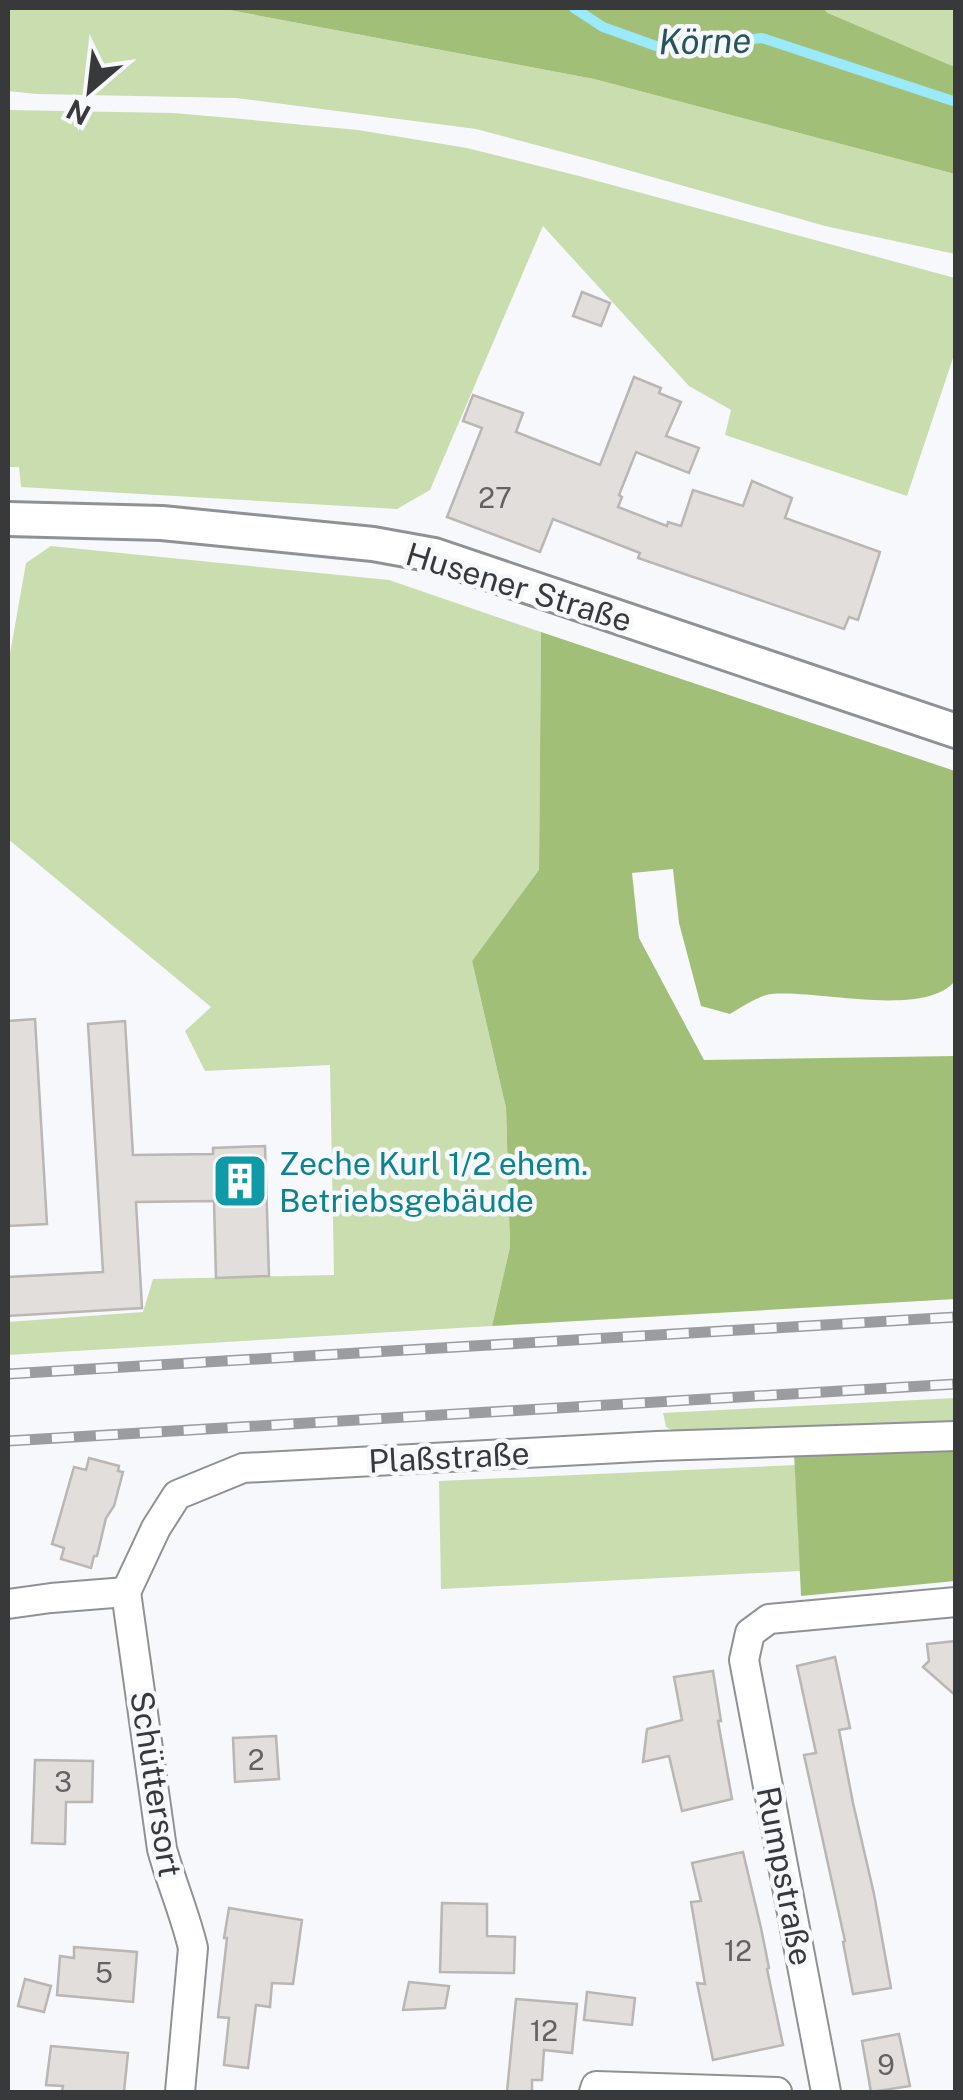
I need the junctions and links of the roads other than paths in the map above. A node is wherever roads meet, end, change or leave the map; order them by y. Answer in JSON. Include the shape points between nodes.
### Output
{"nodes":[{"id":1,"x":8,"y":519,"type":"edge"},
{"id":2,"x":956,"y":731,"type":"edge"},
{"id":3,"x":956,"y":1436,"type":"edge"},
{"id":4,"x":126,"y":1592,"type":"junction"},
{"id":5,"x":956,"y":1602,"type":"edge"},
{"id":6,"x":8,"y":1604,"type":"edge"},
{"id":7,"x":818,"y":2091,"type":"edge"},
{"id":8,"x":180,"y":2092,"type":"edge"},
{"id":9,"x":594,"y":2092,"type":"edge"},
{"id":10,"x":778,"y":2092,"type":"edge"}],
"edges":[{"from":1,"to":2,"type":"street","name":"Husener Straße","via":[[162,523],[434,555]]},
{"from":3,"to":4,"type":"street","name":"Plaßstraße","via":[[244,1468],[177,1494]]},
{"from":4,"to":6,"type":"street"},
{"from":4,"to":8,"type":"street","name":"Schüttersort","via":[[162,1848],[194,1948]]},
{"from":5,"to":7,"type":"street","name":"Rumpstraße","via":[[768,1620],[750,1634],[744,1660]]},
{"from":9,"to":10,"type":"street","via":[[596,2086]]}]}
